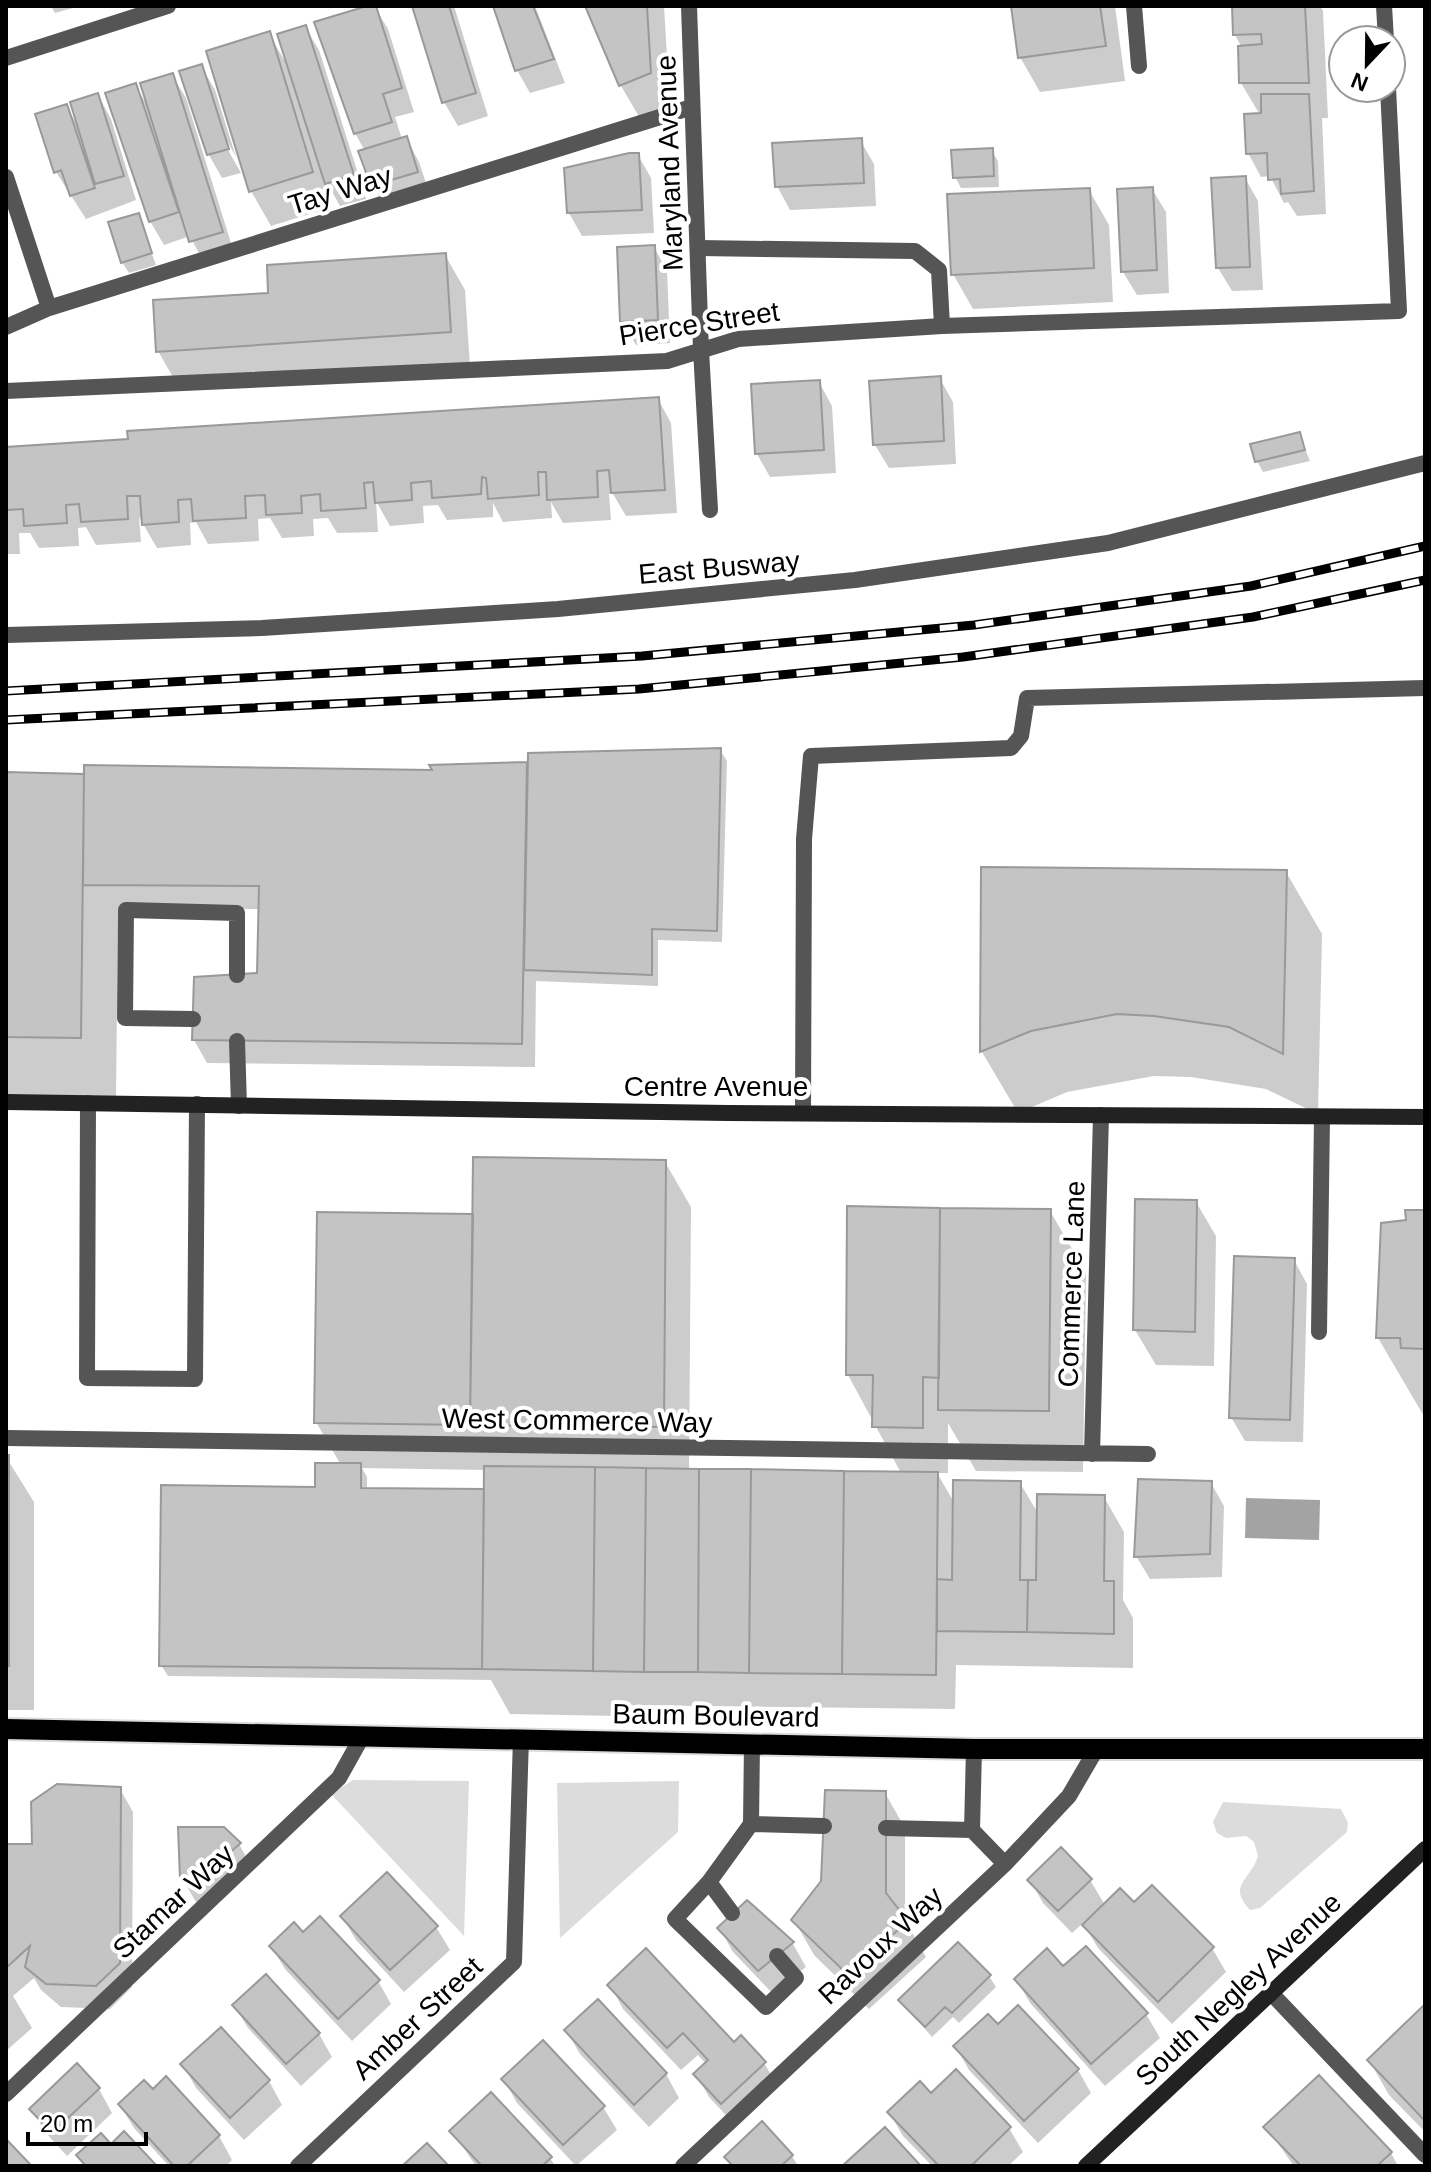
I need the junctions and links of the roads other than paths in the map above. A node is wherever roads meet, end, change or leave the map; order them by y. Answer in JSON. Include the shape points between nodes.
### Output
{"nodes":[{"id":1,"x":168,"y":6,"type":"edge"},
{"id":2,"x":689,"y":6,"type":"edge"},
{"id":3,"x":1134,"y":6,"type":"edge"},
{"id":4,"x":6,"y":58,"type":"edge"},
{"id":5,"x":1139,"y":66,"type":"dead end"},
{"id":6,"x":1389,"y":104,"type":"edge"},
{"id":7,"x":692,"y":107,"type":"junction"},
{"id":8,"x":6,"y":177,"type":"edge"},
{"id":9,"x":699,"y":248,"type":"junction"},
{"id":10,"x":49,"y":308,"type":"junction"},
{"id":11,"x":942,"y":326,"type":"junction"},
{"id":12,"x":6,"y":327,"type":"edge"},
{"id":13,"x":701,"y":350,"type":"junction"},
{"id":14,"x":6,"y":391,"type":"edge"},
{"id":15,"x":1425,"y":463,"type":"edge"},
{"id":16,"x":710,"y":510,"type":"dead end"},
{"id":17,"x":6,"y":635,"type":"edge"},
{"id":18,"x":1425,"y":688,"type":"edge"},
{"id":19,"x":237,"y":975,"type":"dead end"},
{"id":20,"x":193,"y":1019,"type":"dead end"},
{"id":21,"x":237,"y":1041,"type":"dead end"},
{"id":22,"x":6,"y":1102,"type":"edge"},
{"id":23,"x":88,"y":1103,"type":"junction"},
{"id":24,"x":197,"y":1104,"type":"junction"},
{"id":25,"x":239,"y":1106,"type":"junction"},
{"id":26,"x":803,"y":1112,"type":"junction"},
{"id":27,"x":1101,"y":1115,"type":"junction"},
{"id":28,"x":1425,"y":1117,"type":"edge"},
{"id":29,"x":1322,"y":1118,"type":"junction"},
{"id":30,"x":1319,"y":1332,"type":"dead end"},
{"id":31,"x":6,"y":1438,"type":"edge"},
{"id":32,"x":1092,"y":1454,"type":"junction"},
{"id":33,"x":1148,"y":1454,"type":"dead end"},
{"id":34,"x":8,"y":1732,"type":"edge"},
{"id":35,"x":363,"y":1735,"type":"junction"},
{"id":36,"x":521,"y":1738,"type":"junction"},
{"id":37,"x":752,"y":1743,"type":"junction"},
{"id":38,"x":1097,"y":1748,"type":"junction"},
{"id":39,"x":974,"y":1749,"type":"junction"},
{"id":40,"x":1425,"y":1749,"type":"edge"},
{"id":41,"x":751,"y":1824,"type":"junction"},
{"id":42,"x":824,"y":1826,"type":"dead end"},
{"id":43,"x":886,"y":1828,"type":"dead end"},
{"id":44,"x":972,"y":1830,"type":"junction"},
{"id":45,"x":1425,"y":1849,"type":"edge"},
{"id":46,"x":1005,"y":1864,"type":"junction"},
{"id":47,"x":709,"y":1882,"type":"junction"},
{"id":48,"x":732,"y":1913,"type":"dead end"},
{"id":49,"x":777,"y":1956,"type":"dead end"},
{"id":50,"x":1271,"y":1993,"type":"junction"},
{"id":51,"x":6,"y":2094,"type":"edge"},
{"id":52,"x":1425,"y":2155,"type":"edge"},
{"id":53,"x":298,"y":2166,"type":"edge"},
{"id":54,"x":683,"y":2166,"type":"edge"},
{"id":55,"x":1086,"y":2166,"type":"edge"}],
"edges":[{"from":1,"to":4,"type":"street"},
{"from":2,"to":7,"type":"street","name":"Maryland Avenue"},
{"from":3,"to":5,"type":"street"},
{"from":6,"to":11,"type":"street","name":"Pierce Street","via":[[1399,311]]},
{"from":7,"to":9,"type":"street","name":"Maryland Avenue"},
{"from":7,"to":10,"type":"street","name":"Tay Way"},
{"from":8,"to":10,"type":"street"},
{"from":9,"to":11,"type":"street","via":[[915,251],[939,270]]},
{"from":9,"to":13,"type":"street","name":"Maryland Avenue"},
{"from":10,"to":12,"type":"street","name":"Tay Way"},
{"from":11,"to":13,"type":"street","name":"Pierce Street","via":[[738,339]]},
{"from":13,"to":14,"type":"street","name":"Pierce Street","via":[[667,361]]},
{"from":13,"to":16,"type":"street","name":"Maryland Avenue"},
{"from":15,"to":17,"type":"street","name":"East Busway","via":[[1108,543],[855,580],[558,609],[277,627]]},
{"from":18,"to":26,"type":"street","via":[[1027,698],[1021,736],[1011,748],[811,756],[804,839]]},
{"from":19,"to":20,"type":"street","via":[[237,913],[126,910],[125,1018]]},
{"from":21,"to":25,"type":"street"},
{"from":22,"to":23,"type":"main road","name":"Centre Avenue"},
{"from":23,"to":24,"type":"main road","name":"Centre Avenue"},
{"from":23,"to":24,"type":"street","via":[[87,1378],[195,1379]]},
{"from":24,"to":25,"type":"main road","name":"Centre Avenue"},
{"from":25,"to":26,"type":"main road","name":"Centre Avenue"},
{"from":26,"to":27,"type":"main road","name":"Centre Avenue"},
{"from":27,"to":29,"type":"main road","name":"Centre Avenue"},
{"from":27,"to":32,"type":"street","name":"Commerce Lane"},
{"from":28,"to":29,"type":"main road","name":"Centre Avenue"},
{"from":29,"to":30,"type":"street"},
{"from":31,"to":32,"type":"street","name":"West Commerce Way"},
{"from":32,"to":33,"type":"street","name":"West Commerce Way"},
{"from":34,"to":35,"type":"main road","name":"Baum Boulevard"},
{"from":35,"to":36,"type":"main road","name":"Baum Boulevard"},
{"from":35,"to":51,"type":"street","name":"Stamar Way","via":[[339,1778]]},
{"from":36,"to":37,"type":"main road","name":"Baum Boulevard"},
{"from":36,"to":53,"type":"street","name":"Amber Street","via":[[514,1962]]},
{"from":37,"to":39,"type":"main road","name":"Baum Boulevard"},
{"from":37,"to":41,"type":"street"},
{"from":38,"to":39,"type":"main road","name":"Baum Boulevard"},
{"from":38,"to":40,"type":"main road","name":"Baum Boulevard"},
{"from":38,"to":46,"type":"street","name":"Ravoux Way","via":[[1069,1796]]},
{"from":39,"to":44,"type":"street"},
{"from":41,"to":42,"type":"street"},
{"from":41,"to":47,"type":"street"},
{"from":43,"to":44,"type":"street"},
{"from":44,"to":46,"type":"street"},
{"from":45,"to":50,"type":"main road","name":"South Negley Avenue"},
{"from":46,"to":54,"type":"street","name":"Ravoux Way"},
{"from":47,"to":48,"type":"street"},
{"from":47,"to":49,"type":"street","via":[[675,1919],[766,2007],[796,1978]]},
{"from":50,"to":52,"type":"street"},
{"from":50,"to":55,"type":"main road","name":"South Negley Avenue"}]}
